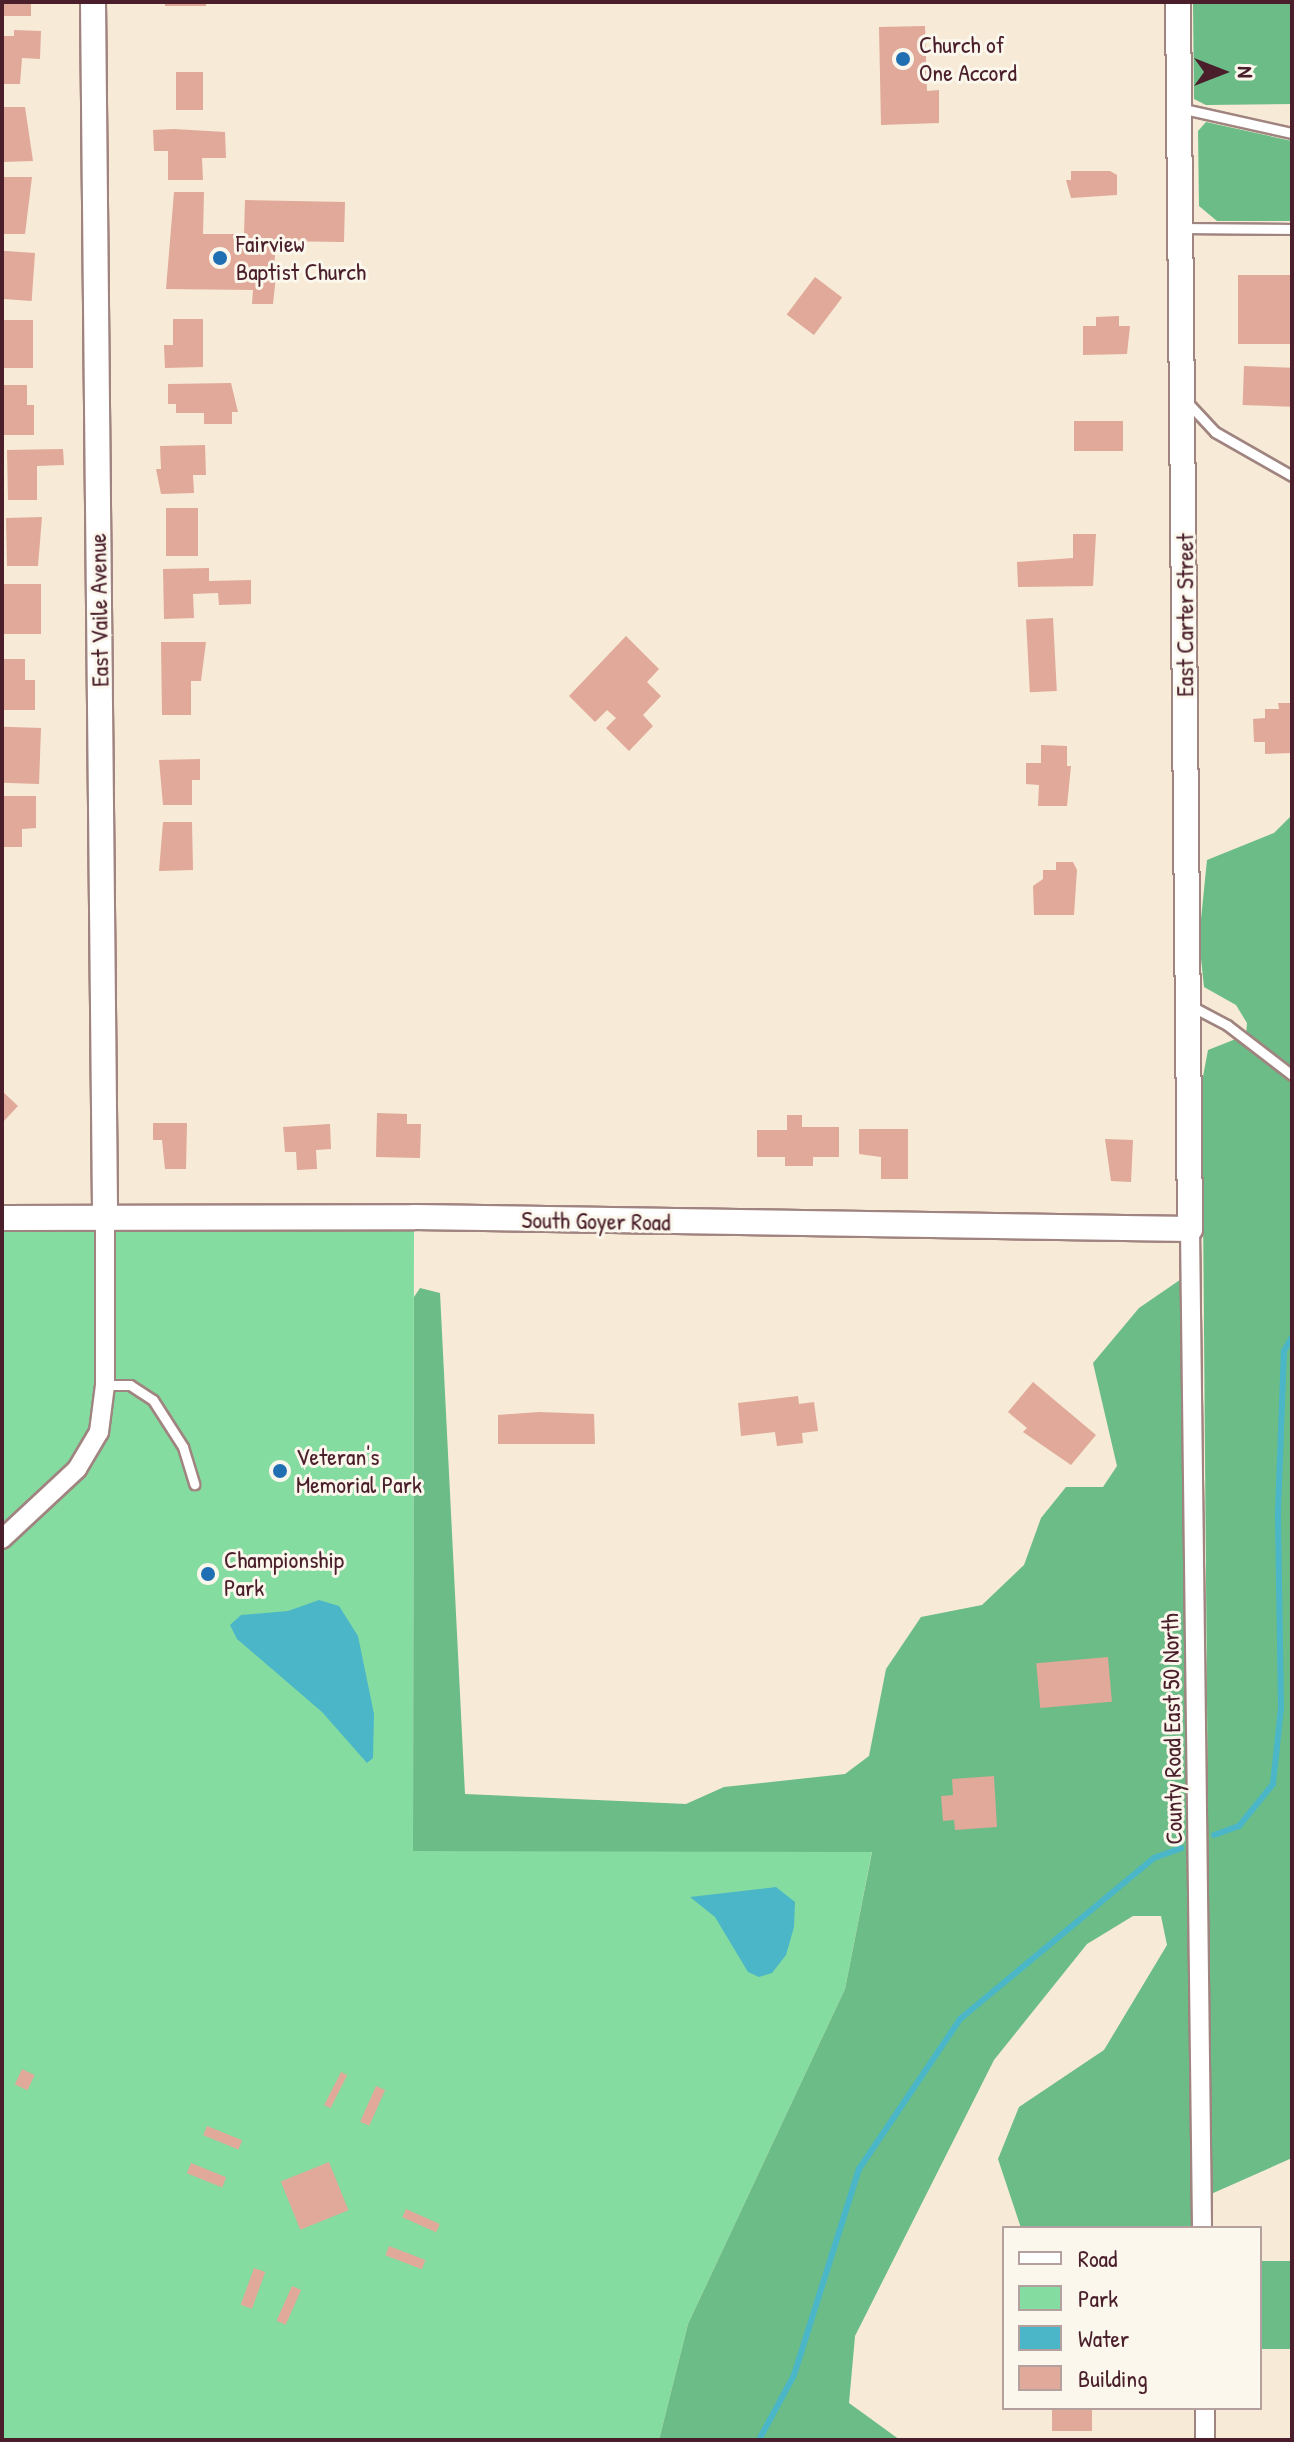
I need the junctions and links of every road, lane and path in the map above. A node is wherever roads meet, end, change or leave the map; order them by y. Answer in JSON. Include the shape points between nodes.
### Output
{"nodes":[{"id":1,"x":93,"y":2,"type":"edge"},
{"id":2,"x":1178,"y":2,"type":"edge"},
{"id":3,"x":1180,"y":108,"type":"junction"},
{"id":4,"x":1292,"y":133,"type":"edge"},
{"id":5,"x":1182,"y":228,"type":"junction"},
{"id":6,"x":1292,"y":229,"type":"edge"},
{"id":7,"x":1183,"y":398,"type":"junction"},
{"id":8,"x":1292,"y":476,"type":"edge"},
{"id":9,"x":1188,"y":1005,"type":"junction"},
{"id":10,"x":1292,"y":1075,"type":"edge"},
{"id":11,"x":2,"y":1218,"type":"edge"},
{"id":12,"x":105,"y":1218,"type":"junction"},
{"id":13,"x":1190,"y":1229,"type":"junction"},
{"id":14,"x":105,"y":1385,"type":"junction"},
{"id":15,"x":194,"y":1484,"type":"dead end"},
{"id":16,"x":2,"y":1539,"type":"edge"},
{"id":17,"x":1202,"y":2226,"type":"edge"},
{"id":18,"x":1205,"y":2410,"type":"edge"},
{"id":19,"x":1205,"y":2440,"type":"edge"}],
"edges":[{"from":1,"to":12,"type":"street","name":"East Vaile Avenue"},
{"from":2,"to":3,"type":"street","name":"East Carter Street"},
{"from":3,"to":4,"type":"lane"},
{"from":3,"to":5,"type":"street","name":"East Carter Street"},
{"from":5,"to":6,"type":"lane"},
{"from":5,"to":7,"type":"street","name":"East Carter Street"},
{"from":7,"to":8,"type":"lane","via":[[1215,432]]},
{"from":7,"to":9,"type":"street","name":"East Carter Street"},
{"from":9,"to":10,"type":"lane","via":[[1227,1025]]},
{"from":9,"to":13,"type":"street","name":"East Carter Street"},
{"from":11,"to":12,"type":"street","name":"South Goyer Road"},
{"from":12,"to":13,"type":"street","name":"South Goyer Road","via":[[414,1217]]},
{"from":12,"to":14,"type":"street"},
{"from":13,"to":17,"type":"street","name":"County Road East 50 North"},
{"from":14,"to":15,"type":"lane","via":[[130,1385],[153,1400],[183,1447]]},
{"from":14,"to":16,"type":"street","via":[[99,1432],[88,1456]]},
{"from":18,"to":19,"type":"street"}]}
